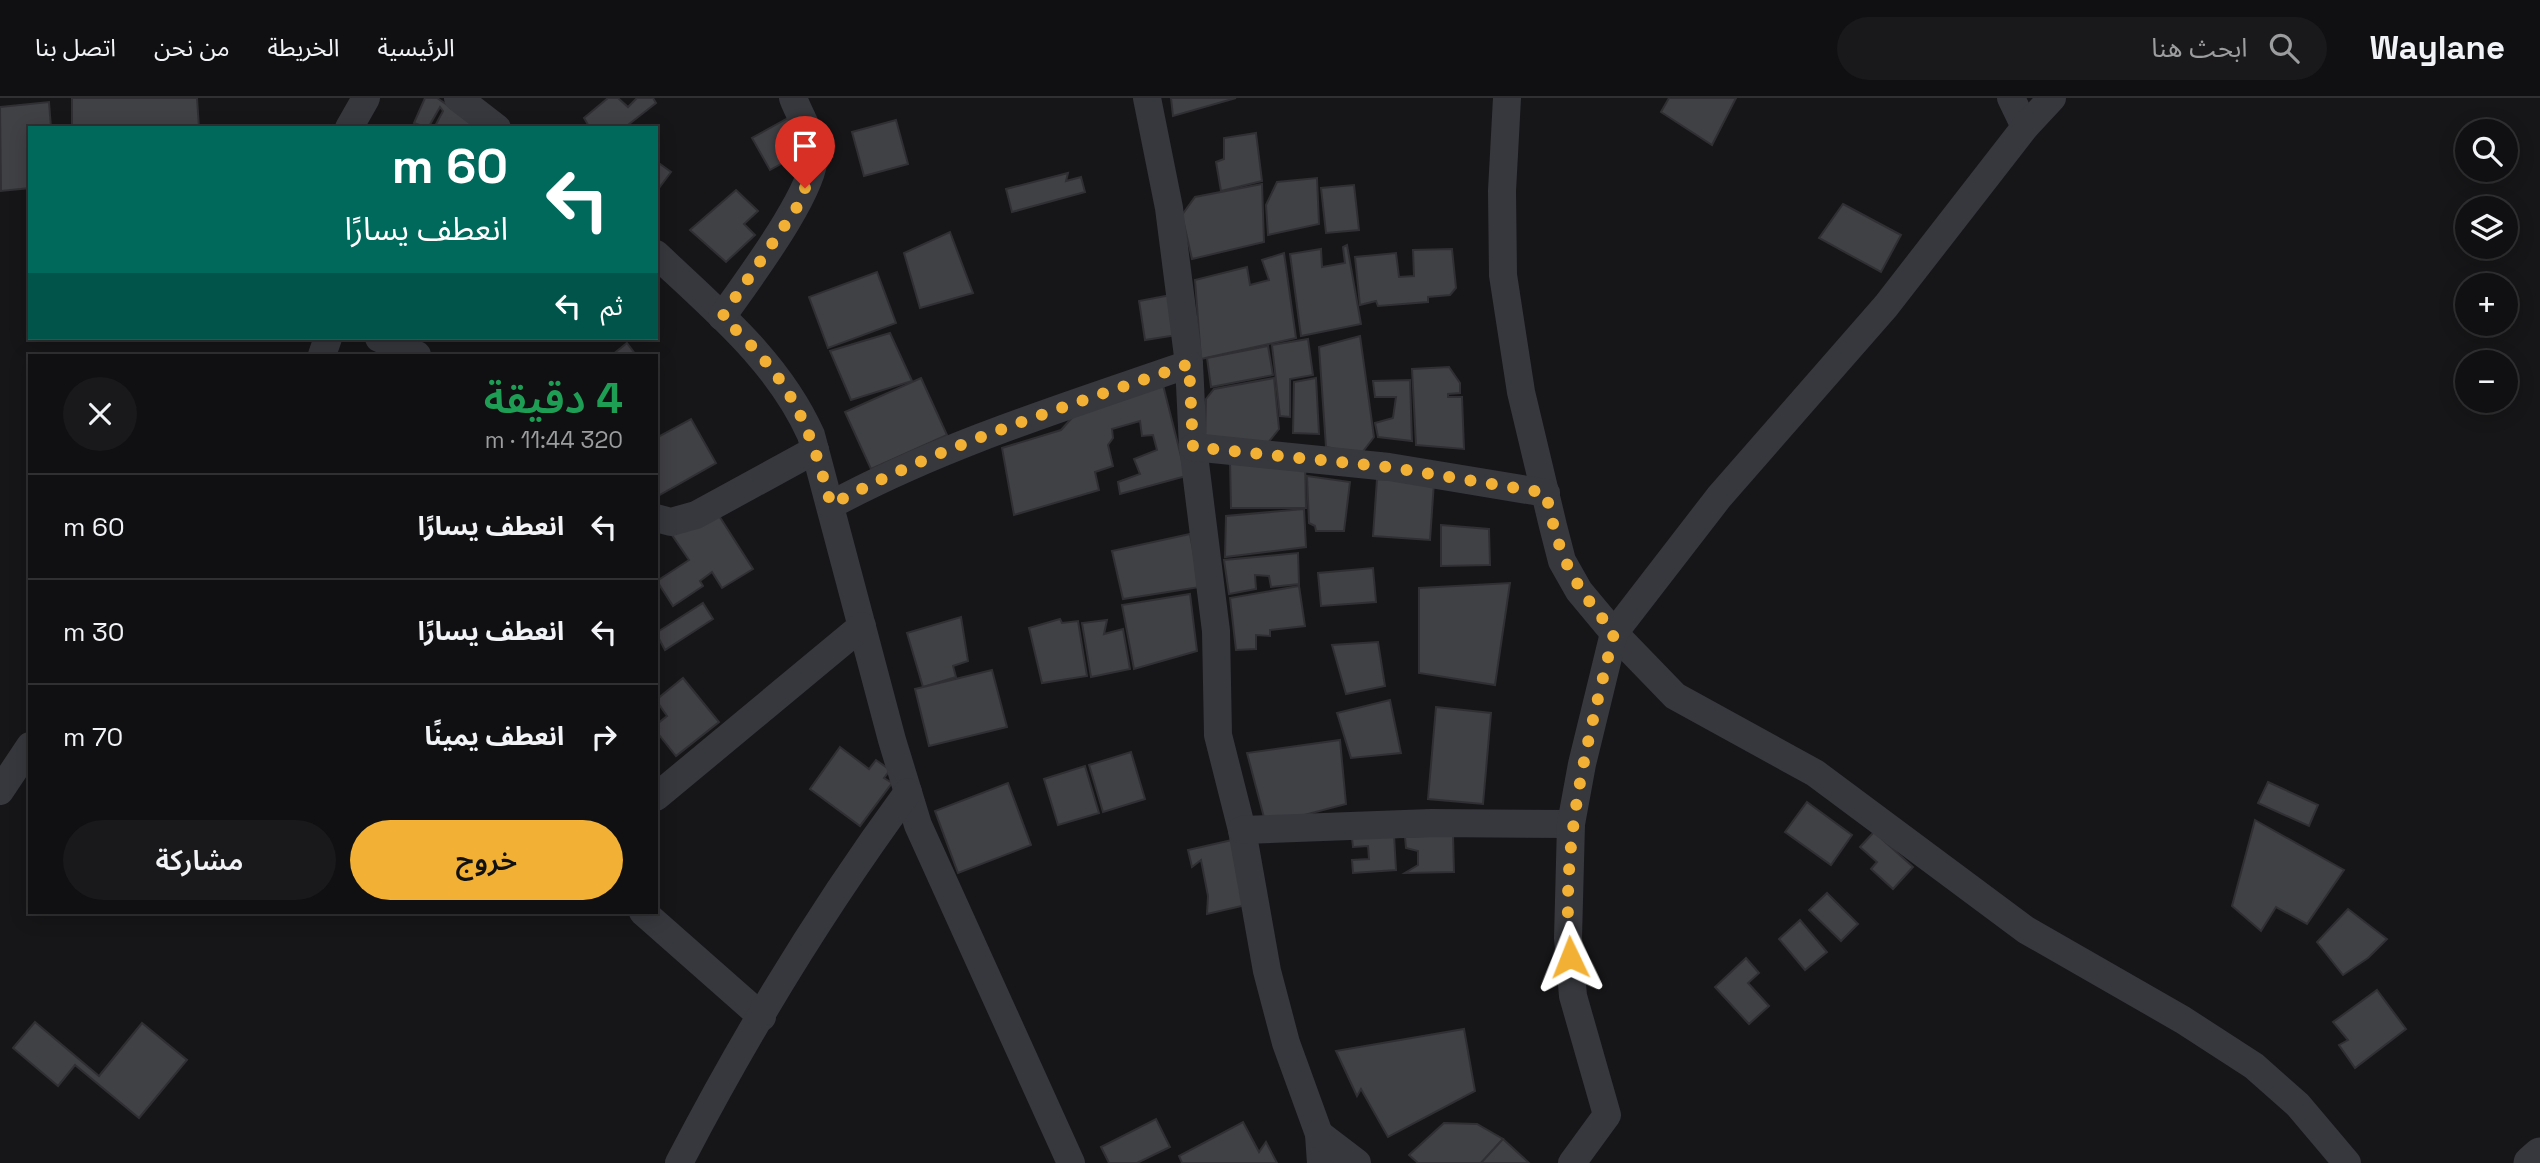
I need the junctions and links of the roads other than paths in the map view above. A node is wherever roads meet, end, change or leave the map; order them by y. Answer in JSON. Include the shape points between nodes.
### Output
{"nodes":[{"id":1,"x":366,"y":98,"type":"edge"},
{"id":2,"x":458,"y":98,"type":"edge"},
{"id":3,"x":793,"y":98,"type":"edge"},
{"id":4,"x":1147,"y":98,"type":"edge"},
{"id":5,"x":1507,"y":98,"type":"edge"},
{"id":6,"x":2011,"y":98,"type":"edge"},
{"id":7,"x":2052,"y":98,"type":"edge"},
{"id":8,"x":350,"y":126,"type":"edge"},
{"id":9,"x":494,"y":126,"type":"edge"},
{"id":10,"x":2025,"y":127,"type":"junction"},
{"id":11,"x":658,"y":256,"type":"edge"},
{"id":12,"x":722,"y":317,"type":"junction"},
{"id":13,"x":383,"y":340,"type":"edge"},
{"id":14,"x":415,"y":354,"type":"edge"},
{"id":15,"x":1189,"y":364,"type":"junction"},
{"id":16,"x":1193,"y":447,"type":"junction"},
{"id":17,"x":816,"y":450,"type":"junction"},
{"id":18,"x":1546,"y":493,"type":"junction"},
{"id":19,"x":831,"y":505,"type":"junction"},
{"id":20,"x":658,"y":519,"type":"edge"},
{"id":21,"x":862,"y":626,"type":"junction"},
{"id":22,"x":1614,"y":633,"type":"junction"},
{"id":23,"x":28,"y":749,"type":"edge"},
{"id":24,"x":0,"y":791,"type":"edge"},
{"id":25,"x":908,"y":792,"type":"junction"},
{"id":26,"x":658,"y":795,"type":"edge"},
{"id":27,"x":1571,"y":824,"type":"junction"},
{"id":28,"x":1242,"y":830,"type":"junction"},
{"id":29,"x":645,"y":914,"type":"edge"},
{"id":30,"x":762,"y":1017,"type":"junction"},
{"id":31,"x":1319,"y":1134,"type":"junction"},
{"id":32,"x":2540,"y":1155,"type":"edge"},
{"id":33,"x":679,"y":1163,"type":"edge"},
{"id":34,"x":1071,"y":1163,"type":"edge"},
{"id":35,"x":1321,"y":1163,"type":"edge"},
{"id":36,"x":1357,"y":1163,"type":"edge"},
{"id":37,"x":1572,"y":1163,"type":"edge"},
{"id":38,"x":2347,"y":1163,"type":"edge"},
{"id":39,"x":2531,"y":1163,"type":"edge"}],
"edges":[{"from":1,"to":8,"type":"street"},
{"from":2,"to":9,"type":"street"},
{"from":3,"to":12,"type":"street","via":[[815,154],[805,188],[796,209]]},
{"from":4,"to":15,"type":"street","via":[[1169,208]]},
{"from":5,"to":18,"type":"street","via":[[1503,275],[1521,392]]},
{"from":6,"to":10,"type":"street"},
{"from":7,"to":10,"type":"street"},
{"from":10,"to":22,"type":"street","via":[[1886,306],[1719,497]]},
{"from":11,"to":12,"type":"street"},
{"from":12,"to":17,"type":"street","via":[[779,376]]},
{"from":13,"to":14,"type":"street"},
{"from":15,"to":16,"type":"street"},
{"from":15,"to":19,"type":"street","via":[[1017,423]]},
{"from":16,"to":18,"type":"street","via":[[1388,467]]},
{"from":16,"to":28,"type":"street","via":[[1216,631],[1218,735]]},
{"from":17,"to":19,"type":"street"},
{"from":17,"to":20,"type":"street","via":[[696,515],[671,522]]},
{"from":18,"to":22,"type":"street","via":[[1562,561],[1579,591]]},
{"from":19,"to":21,"type":"street"},
{"from":21,"to":25,"type":"street"},
{"from":21,"to":26,"type":"street"},
{"from":22,"to":27,"type":"street"},
{"from":22,"to":38,"type":"street","via":[[1675,696],[1815,773],[2026,930],[2254,1066],[2298,1105]]},
{"from":23,"to":24,"type":"street"},
{"from":25,"to":30,"type":"street","via":[[848,873]]},
{"from":25,"to":34,"type":"street","via":[[949,899]]},
{"from":27,"to":28,"type":"street","via":[[1431,823]]},
{"from":27,"to":37,"type":"street","via":[[1568,938],[1573,996],[1607,1115]]},
{"from":28,"to":31,"type":"street","via":[[1267,971],[1286,1043]]},
{"from":29,"to":30,"type":"street"},
{"from":30,"to":33,"type":"street"},
{"from":31,"to":35,"type":"street"},
{"from":31,"to":36,"type":"street"},
{"from":32,"to":39,"type":"street"}]}
